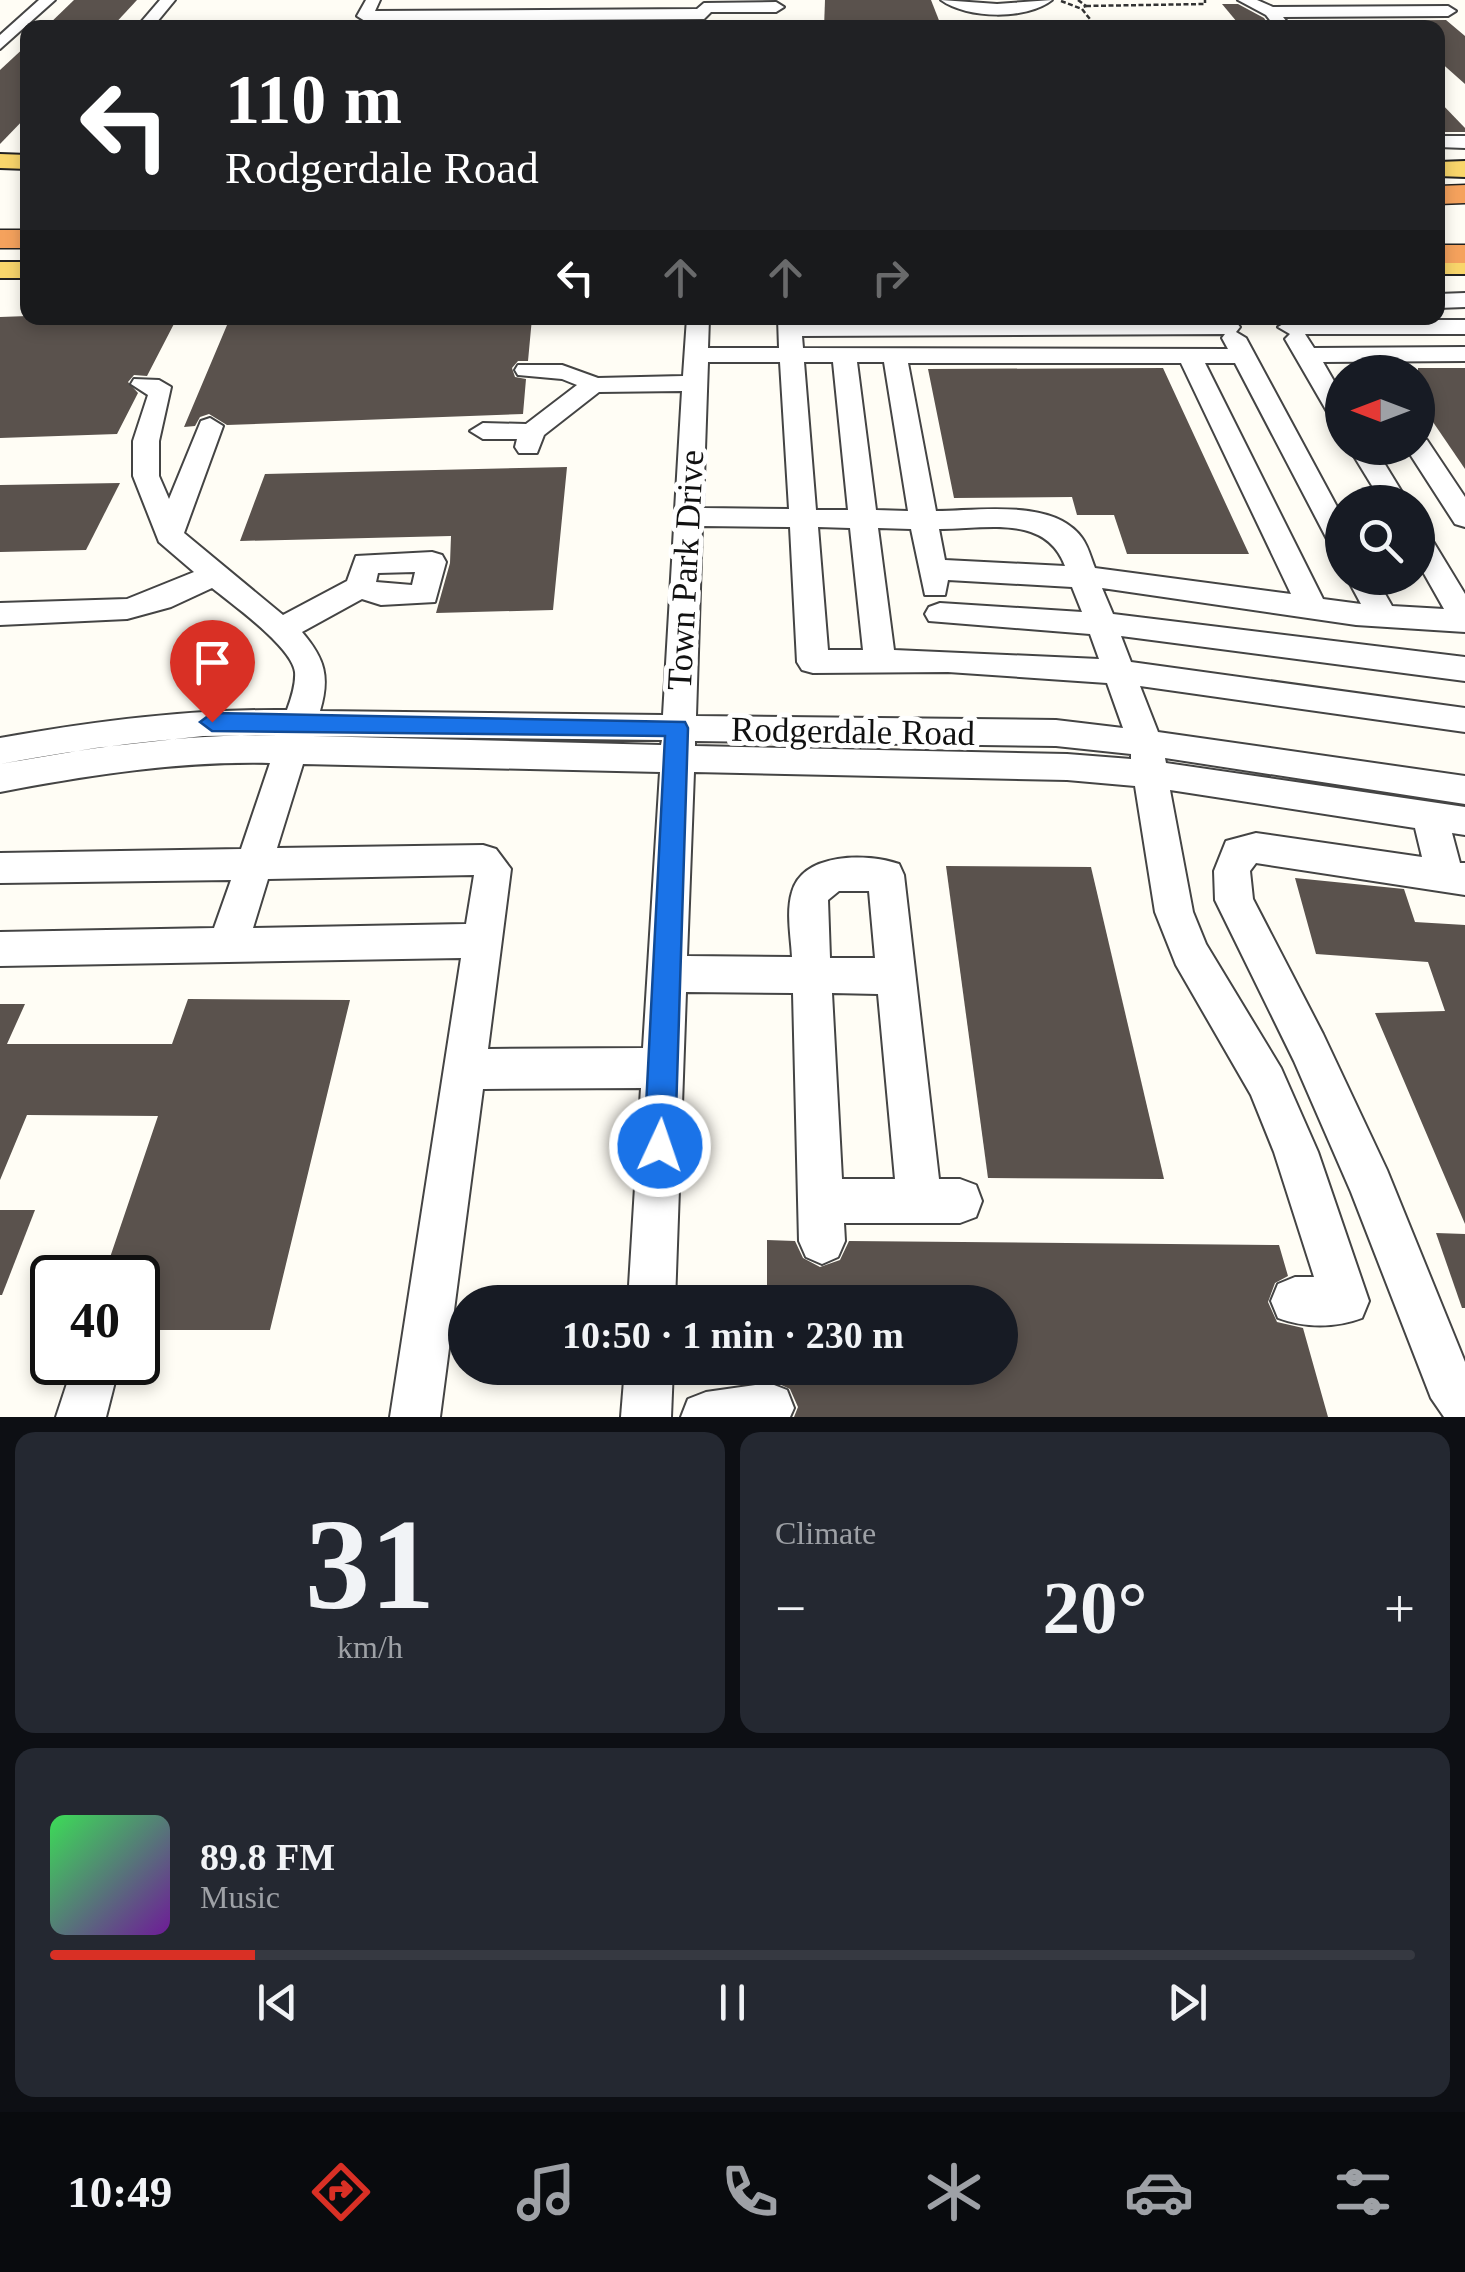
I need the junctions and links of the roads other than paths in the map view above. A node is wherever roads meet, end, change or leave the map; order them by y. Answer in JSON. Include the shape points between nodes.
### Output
{"nodes":[{"id":1,"x":48,"y":0,"type":"edge"},
{"id":2,"x":168,"y":0,"type":"edge"},
{"id":3,"x":373,"y":0,"type":"edge"},
{"id":4,"x":948,"y":0,"type":"edge"},
{"id":5,"x":1244,"y":0,"type":"edge"},
{"id":6,"x":1048,"y":1,"type":"edge"},
{"id":7,"x":775,"y":4,"type":"edge"},
{"id":8,"x":1441,"y":6,"type":"edge"},
{"id":9,"x":632,"y":7,"type":"edge"},
{"id":10,"x":1364,"y":11,"type":"junction"},
{"id":11,"x":704,"y":12,"type":"edge"},
{"id":12,"x":1271,"y":12,"type":"junction"},
{"id":13,"x":1009,"y":19,"type":"dead end"},
{"id":14,"x":26,"y":20,"type":"edge"},
{"id":15,"x":150,"y":20,"type":"edge"},
{"id":16,"x":1278,"y":20,"type":"edge"},
{"id":17,"x":1373,"y":20,"type":"edge"},
{"id":18,"x":20,"y":26,"type":"edge"},
{"id":19,"x":1465,"y":26,"type":"edge"},
{"id":20,"x":0,"y":44,"type":"edge"},
{"id":21,"x":698,"y":325,"type":"edge"},
{"id":22,"x":988,"y":325,"type":"edge"},
{"id":23,"x":1033,"y":325,"type":"edge"},
{"id":24,"x":1228,"y":325,"type":"edge"},
{"id":25,"x":1289,"y":325,"type":"edge"},
{"id":26,"x":1376,"y":325,"type":"edge"},
{"id":27,"x":1465,"y":328,"type":"edge"},
{"id":28,"x":790,"y":334,"type":"edge"},
{"id":29,"x":1465,"y":354,"type":"edge"},
{"id":30,"x":1306,"y":355,"type":"junction"},
{"id":31,"x":844,"y":356,"type":"junction"},
{"id":32,"x":896,"y":356,"type":"junction"},
{"id":33,"x":1044,"y":356,"type":"junction"},
{"id":34,"x":1190,"y":356,"type":"junction"},
{"id":35,"x":1244,"y":356,"type":"junction"},
{"id":36,"x":1435,"y":357,"type":"edge"},
{"id":37,"x":1325,"y":358,"type":"edge"},
{"id":38,"x":695,"y":369,"type":"junction"},
{"id":39,"x":527,"y":370,"type":"dead end"},
{"id":40,"x":143,"y":384,"type":"dead end"},
{"id":41,"x":593,"y":386,"type":"junction"},
{"id":42,"x":1325,"y":387,"type":"edge"},
{"id":43,"x":210,"y":426,"type":"dead end"},
{"id":44,"x":482,"y":431,"type":"dead end"},
{"id":45,"x":1430,"y":465,"type":"edge"},
{"id":46,"x":1325,"y":509,"type":"edge"},
{"id":47,"x":688,"y":517,"type":"junction"},
{"id":48,"x":802,"y":517,"type":"junction"},
{"id":49,"x":1465,"y":518,"type":"edge"},
{"id":50,"x":863,"y":519,"type":"junction"},
{"id":51,"x":924,"y":520,"type":"junction"},
{"id":52,"x":169,"y":535,"type":"junction"},
{"id":53,"x":932,"y":569,"type":"junction"},
{"id":54,"x":1435,"y":569,"type":"edge"},
{"id":55,"x":216,"y":574,"type":"junction"},
{"id":56,"x":1085,"y":576,"type":"junction"},
{"id":57,"x":360,"y":586,"type":"dead end"},
{"id":58,"x":1371,"y":595,"type":"edge"},
{"id":59,"x":1312,"y":607,"type":"junction"},
{"id":60,"x":0,"y":614,"type":"edge"},
{"id":61,"x":940,"y":614,"type":"junction"},
{"id":62,"x":1383,"y":617,"type":"junction"},
{"id":63,"x":1424,"y":619,"type":"junction"},
{"id":64,"x":1465,"y":620,"type":"edge"},
{"id":65,"x":1103,"y":623,"type":"junction"},
{"id":66,"x":282,"y":630,"type":"junction"},
{"id":67,"x":948,"y":661,"type":"junction"},
{"id":68,"x":880,"y":662,"type":"junction"},
{"id":69,"x":1121,"y":672,"type":"junction"},
{"id":70,"x":1460,"y":677,"type":"edge"},
{"id":71,"x":1465,"y":720,"type":"edge"},
{"id":72,"x":293,"y":737,"type":"junction"},
{"id":73,"x":676,"y":742,"type":"junction"},
{"id":74,"x":0,"y":751,"type":"edge"},
{"id":75,"x":1148,"y":759,"type":"junction"},
{"id":76,"x":0,"y":778,"type":"edge"},
{"id":77,"x":1465,"y":790,"type":"edge"},
{"id":78,"x":1448,"y":819,"type":"edge"},
{"id":79,"x":253,"y":865,"type":"junction"},
{"id":80,"x":0,"y":868,"type":"edge"},
{"id":81,"x":1455,"y":878,"type":"edge"},
{"id":82,"x":482,"y":941,"type":"junction"},
{"id":83,"x":228,"y":944,"type":"junction"},
{"id":84,"x":0,"y":950,"type":"edge"},
{"id":85,"x":668,"y":974,"type":"junction"},
{"id":86,"x":812,"y":975,"type":"junction"},
{"id":87,"x":896,"y":976,"type":"junction"},
{"id":88,"x":663,"y":1068,"type":"junction"},
{"id":89,"x":462,"y":1069,"type":"junction"},
{"id":90,"x":653,"y":1285,"type":"edge"},
{"id":91,"x":1295,"y":1301,"type":"dead end"},
{"id":92,"x":91,"y":1385,"type":"edge"},
{"id":93,"x":647,"y":1385,"type":"edge"},
{"id":94,"x":1465,"y":1405,"type":"edge"},
{"id":95,"x":768,"y":1408,"type":"dead end"},
{"id":96,"x":81,"y":1417,"type":"edge"},
{"id":97,"x":415,"y":1417,"type":"edge"},
{"id":98,"x":646,"y":1417,"type":"edge"},
{"id":99,"x":706,"y":1417,"type":"edge"}],
"edges":[{"from":1,"to":14,"type":"street"},
{"from":2,"to":15,"type":"street"},
{"from":3,"to":9,"type":"street","via":[[365,16]]},
{"from":4,"to":6,"type":"street","via":[[973,6]]},
{"from":5,"to":12,"type":"street"},
{"from":6,"to":13,"type":"street","via":[[1053,18]]},
{"from":7,"to":11,"type":"street"},
{"from":8,"to":10,"type":"street"},
{"from":8,"to":19,"type":"street"},
{"from":9,"to":11,"type":"street"},
{"from":10,"to":12,"type":"street"},
{"from":10,"to":17,"type":"street"},
{"from":12,"to":16,"type":"street"},
{"from":18,"to":20,"type":"street"},
{"from":21,"to":38,"type":"street","name":"Town Park Drive"},
{"from":22,"to":28,"type":"street"},
{"from":23,"to":33,"type":"street"},
{"from":24,"to":35,"type":"street"},
{"from":25,"to":30,"type":"street"},
{"from":26,"to":27,"type":"street"},
{"from":28,"to":31,"type":"street"},
{"from":28,"to":38,"type":"street"},
{"from":28,"to":48,"type":"street"},
{"from":29,"to":36,"type":"street"},
{"from":30,"to":37,"type":"street"},
{"from":30,"to":42,"type":"street"},
{"from":31,"to":32,"type":"street"},
{"from":31,"to":50,"type":"street"},
{"from":32,"to":33,"type":"street"},
{"from":32,"to":51,"type":"street"},
{"from":33,"to":34,"type":"street"},
{"from":34,"to":35,"type":"street"},
{"from":34,"to":59,"type":"street"},
{"from":35,"to":46,"type":"street"},
{"from":38,"to":41,"type":"street"},
{"from":38,"to":47,"type":"street","name":"Town Park Drive"},
{"from":39,"to":41,"type":"street","via":[[561,370]]},
{"from":40,"to":52,"type":"street","via":[[159,387],[146,441],[146,476]]},
{"from":41,"to":44,"type":"street","via":[[530,440]]},
{"from":43,"to":52,"type":"street"},
{"from":45,"to":49,"type":"street"},
{"from":47,"to":48,"type":"street"},
{"from":47,"to":73,"type":"street","name":"Town Park Drive"},
{"from":48,"to":50,"type":"street"},
{"from":48,"to":68,"type":"street","via":[[812,662]]},
{"from":50,"to":51,"type":"street"},
{"from":50,"to":68,"type":"street"},
{"from":51,"to":53,"type":"street"},
{"from":51,"to":56,"type":"street","via":[[1048,525],[1070,541]]},
{"from":52,"to":55,"type":"street"},
{"from":53,"to":56,"type":"street"},
{"from":53,"to":61,"type":"street"},
{"from":54,"to":64,"type":"street"},
{"from":55,"to":60,"type":"street","via":[[126,609]]},
{"from":55,"to":66,"type":"street"},
{"from":56,"to":59,"type":"street"},
{"from":56,"to":65,"type":"street"},
{"from":57,"to":66,"type":"street"},
{"from":58,"to":62,"type":"street"},
{"from":59,"to":62,"type":"street"},
{"from":61,"to":65,"type":"street"},
{"from":61,"to":67,"type":"street"},
{"from":62,"to":63,"type":"street"},
{"from":63,"to":64,"type":"street"},
{"from":63,"to":70,"type":"street"},
{"from":65,"to":69,"type":"street"},
{"from":65,"to":70,"type":"street"},
{"from":66,"to":72,"type":"street","via":[[311,672]]},
{"from":67,"to":68,"type":"street"},
{"from":67,"to":69,"type":"street"},
{"from":69,"to":71,"type":"street"},
{"from":69,"to":75,"type":"street"},
{"from":72,"to":73,"type":"street","name":"Rodgerdale Road"},
{"from":72,"to":74,"type":"street","name":"Rodgerdale Road","via":[[212,722]]},
{"from":72,"to":76,"type":"street","name":"Rodgerdale Road"},
{"from":72,"to":79,"type":"street"},
{"from":73,"to":75,"type":"street","name":"Rodgerdale Road","via":[[1067,767]]},
{"from":73,"to":85,"type":"street","name":"Town Park Drive"},
{"from":75,"to":77,"type":"street","name":"Rodgerdale Road","via":[[1313,765]]},
{"from":75,"to":78,"type":"street","name":"Rodgerdale Road"},
{"from":75,"to":91,"type":"street","via":[[1174,912],[1190,953],[1266,1082],[1345,1301]]},
{"from":78,"to":81,"type":"street"},
{"from":79,"to":80,"type":"street"},
{"from":79,"to":82,"type":"street","via":[[483,860],[493,869]]},
{"from":79,"to":83,"type":"street"},
{"from":81,"to":94,"type":"street","via":[[1256,848],[1239,852],[1232,872],[1234,900],[1309,1048],[1448,1381]]},
{"from":82,"to":83,"type":"street"},
{"from":82,"to":89,"type":"street"},
{"from":83,"to":84,"type":"street"},
{"from":85,"to":86,"type":"street"},
{"from":85,"to":88,"type":"street","name":"Town Park Drive"},
{"from":86,"to":87,"type":"street"},
{"from":86,"to":87,"type":"street","via":[[810,894],[832,874],[886,874]]},
{"from":86,"to":87,"type":"street","via":[[822,1221],[939,1202]]},
{"from":88,"to":89,"type":"street"},
{"from":88,"to":90,"type":"street","name":"Town Park Drive"},
{"from":89,"to":97,"type":"street"},
{"from":92,"to":96,"type":"street"},
{"from":93,"to":98,"type":"street"},
{"from":95,"to":99,"type":"street"}]}
